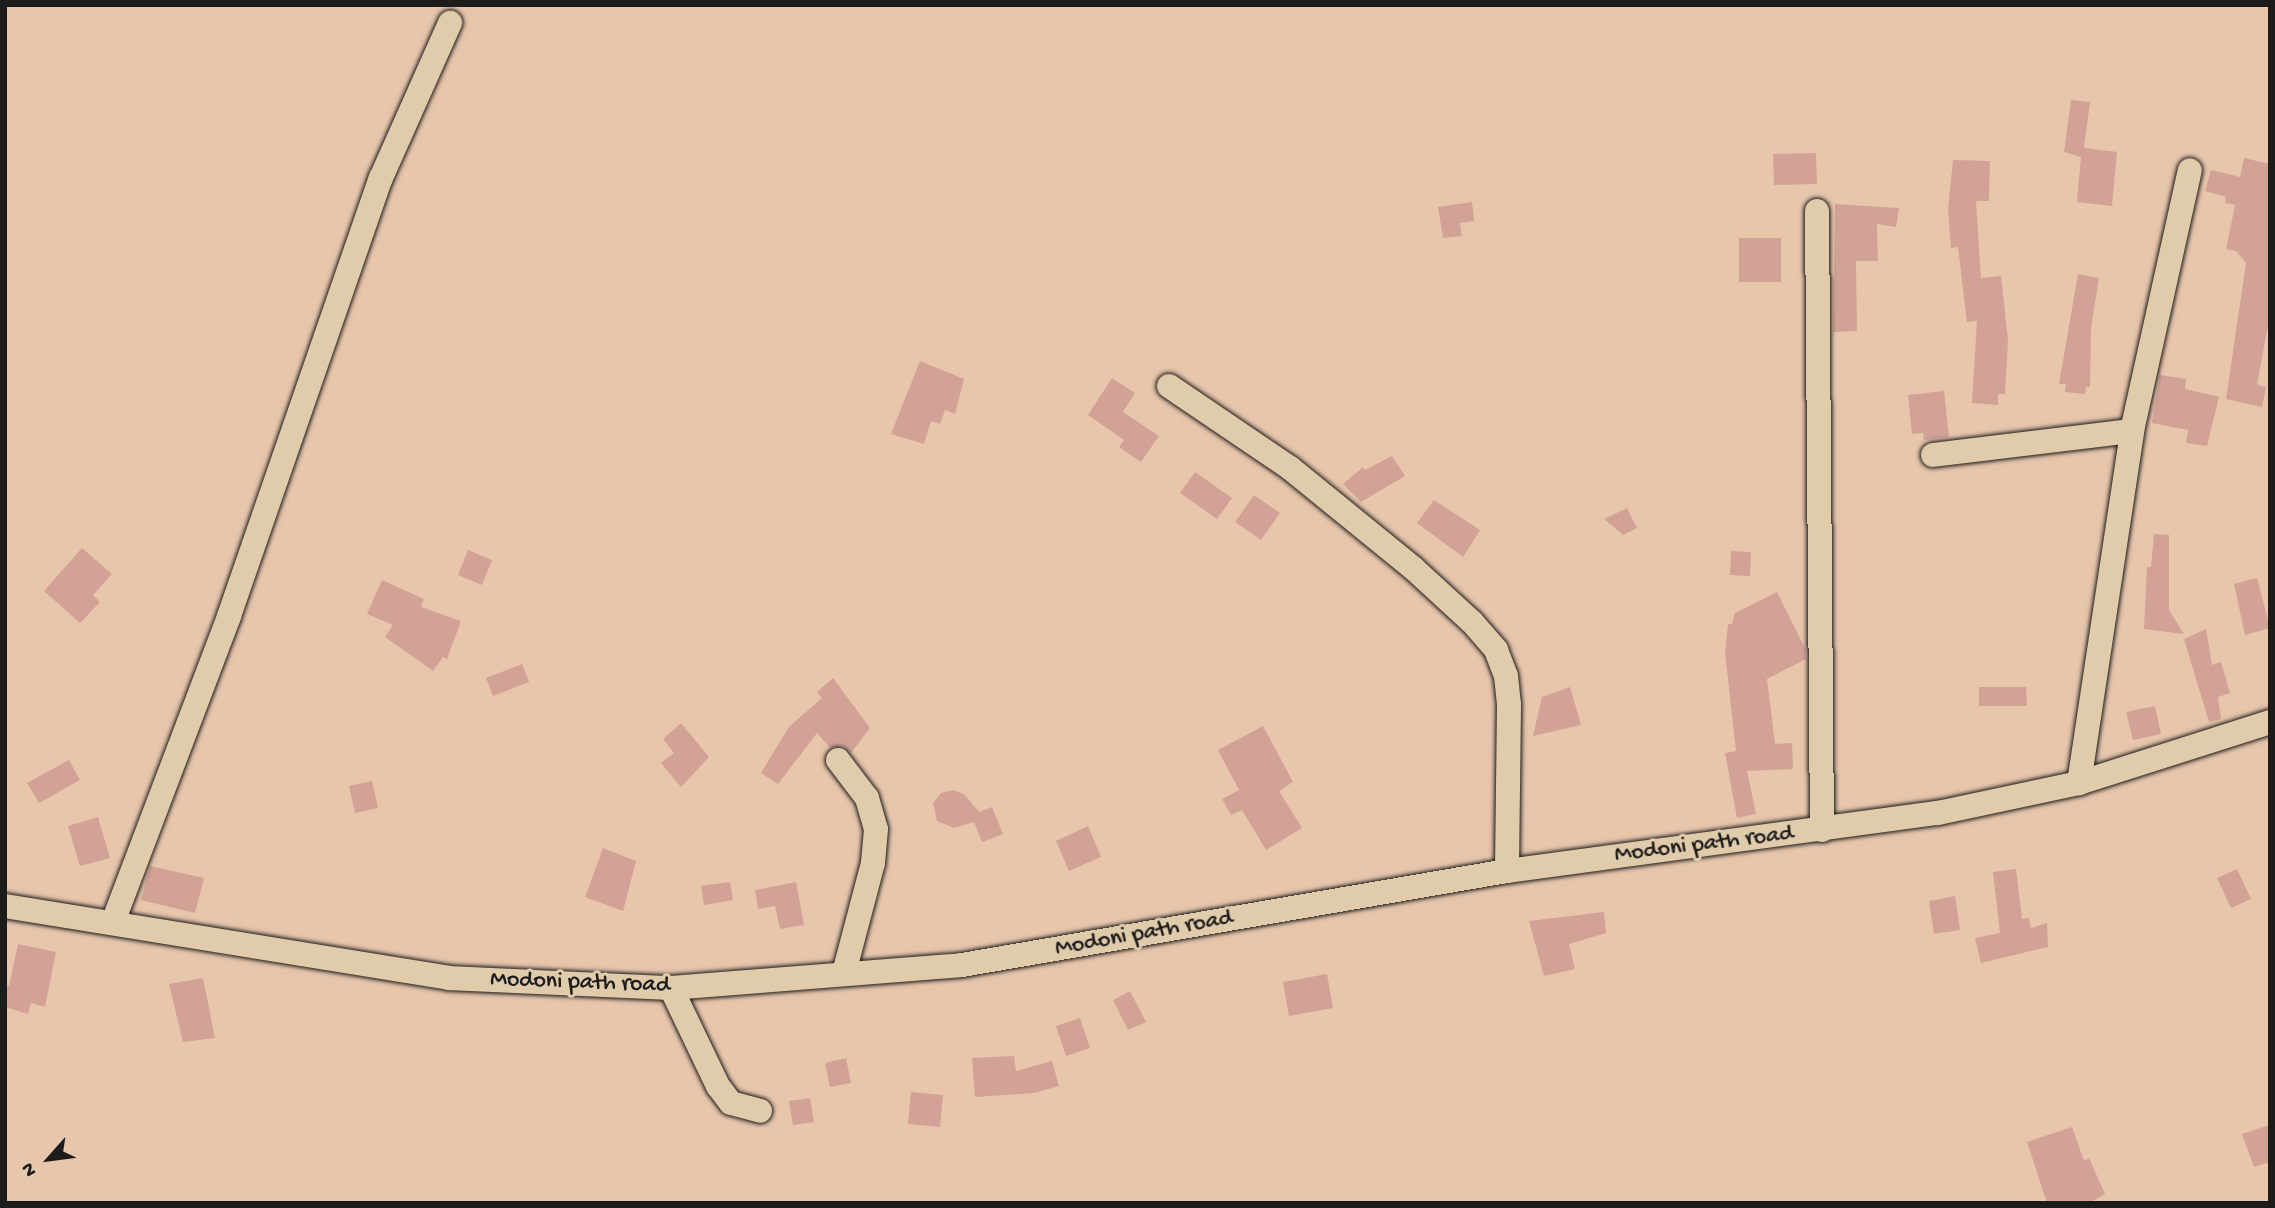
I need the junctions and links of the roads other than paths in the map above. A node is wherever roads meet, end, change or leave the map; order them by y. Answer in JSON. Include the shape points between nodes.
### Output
{"nodes":[{"id":1,"x":450,"y":23,"type":"dead end"},
{"id":2,"x":2190,"y":170,"type":"dead end"},
{"id":3,"x":1817,"y":211,"type":"dead end"},
{"id":4,"x":1169,"y":386,"type":"dead end"},
{"id":5,"x":2132,"y":431,"type":"junction"},
{"id":6,"x":1933,"y":456,"type":"dead end"},
{"id":7,"x":2270,"y":722,"type":"edge"},
{"id":8,"x":838,"y":760,"type":"dead end"},
{"id":9,"x":2079,"y":783,"type":"junction"},
{"id":10,"x":1822,"y":830,"type":"junction"},
{"id":11,"x":1507,"y":871,"type":"junction"},
{"id":12,"x":5,"y":906,"type":"edge"},
{"id":13,"x":113,"y":922,"type":"junction"},
{"id":14,"x":844,"y":972,"type":"junction"},
{"id":15,"x":671,"y":988,"type":"junction"},
{"id":16,"x":760,"y":1111,"type":"dead end"}],
"edges":[{"from":1,"to":13,"type":"street","via":[[381,178],[229,616]]},
{"from":2,"to":5,"type":"street"},
{"from":3,"to":10,"type":"street"},
{"from":4,"to":11,"type":"street","via":[[1290,468],[1393,551],[1472,622],[1496,650],[1506,676],[1509,705]]},
{"from":5,"to":6,"type":"street"},
{"from":5,"to":9,"type":"street"},
{"from":7,"to":9,"type":"street","name":"Modoni path road"},
{"from":8,"to":14,"type":"street","via":[[867,799],[876,829],[873,863]]},
{"from":9,"to":10,"type":"street","name":"Modoni path road","via":[[1938,813]]},
{"from":10,"to":11,"type":"street","name":"Modoni path road"},
{"from":11,"to":14,"type":"street","name":"Modoni path road","via":[[962,965]]},
{"from":12,"to":13,"type":"street","name":"Modoni path road"},
{"from":13,"to":15,"type":"street","name":"Modoni path road","via":[[448,978]]},
{"from":14,"to":15,"type":"street","name":"Modoni path road"},
{"from":15,"to":16,"type":"street","via":[[718,1086],[731,1103]]}]}
